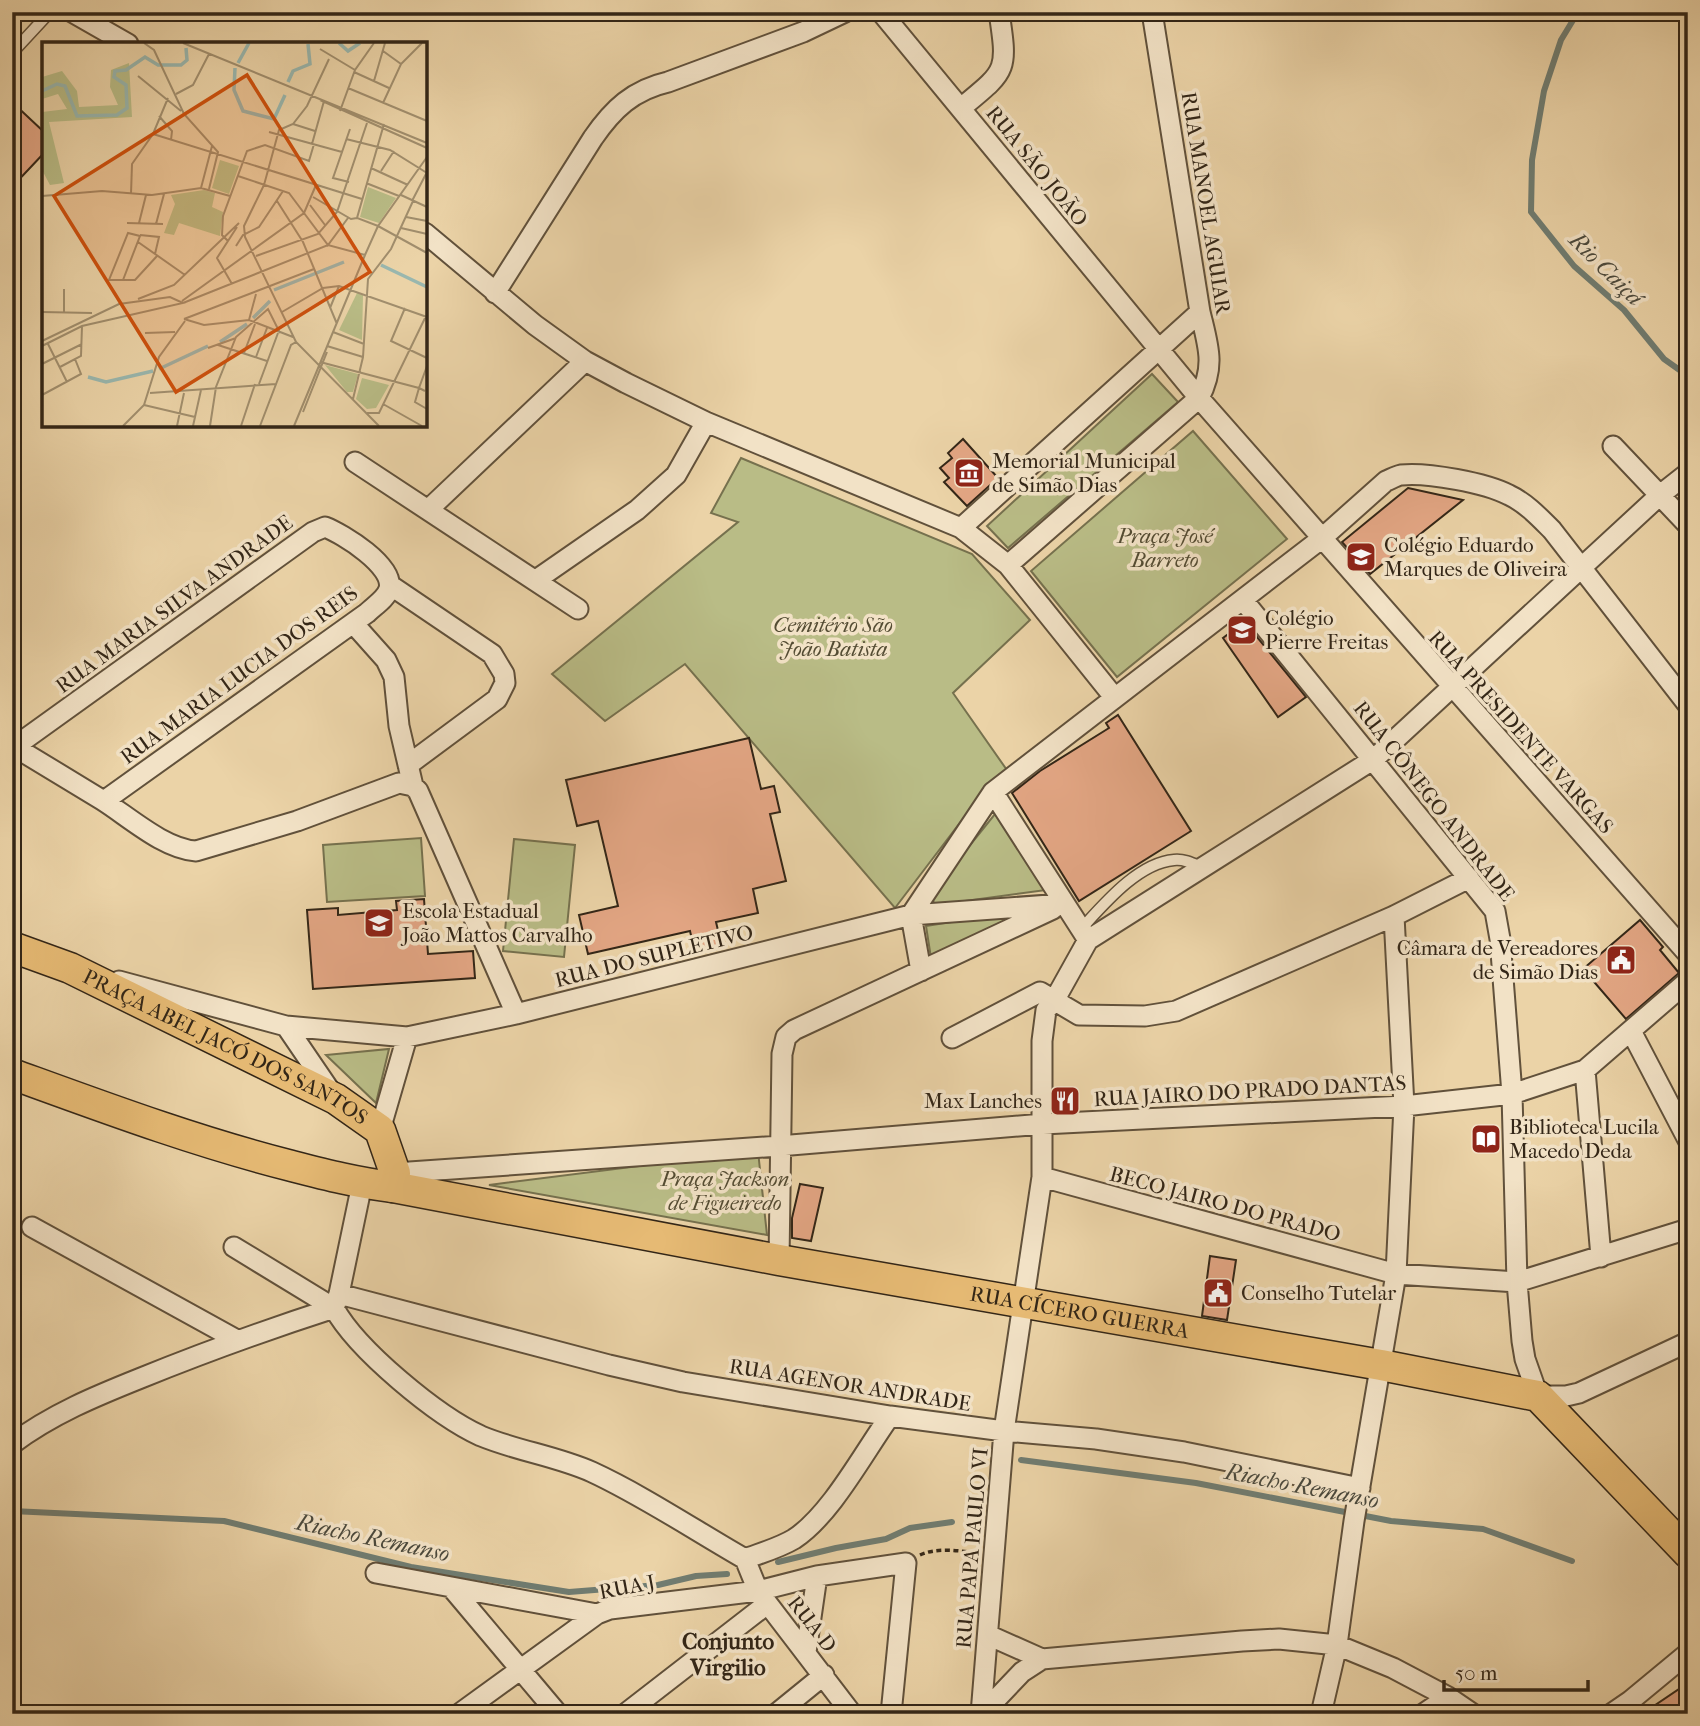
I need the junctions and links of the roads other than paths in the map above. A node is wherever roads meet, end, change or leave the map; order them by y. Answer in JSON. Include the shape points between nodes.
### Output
{"nodes":[{"id":1,"x":50,"y":12,"type":"edge"},
{"id":2,"x":72,"y":12,"type":"edge"},
{"id":3,"x":845,"y":12,"type":"edge"},
{"id":4,"x":881,"y":12,"type":"edge"},
{"id":5,"x":999,"y":12,"type":"edge"},
{"id":6,"x":1152,"y":12,"type":"edge"},
{"id":7,"x":124,"y":42,"type":"edge"},
{"id":8,"x":12,"y":52,"type":"edge"},
{"id":9,"x":961,"y":108,"type":"junction"},
{"id":10,"x":427,"y":235,"type":"edge"},
{"id":11,"x":495,"y":293,"type":"junction"},
{"id":12,"x":1200,"y":312,"type":"junction"},
{"id":13,"x":1157,"y":348,"type":"junction"},
{"id":14,"x":585,"y":360,"type":"junction"},
{"id":15,"x":1199,"y":398,"type":"junction"},
{"id":16,"x":706,"y":422,"type":"junction"},
{"id":17,"x":1613,"y":446,"type":"dead end"},
{"id":18,"x":355,"y":462,"type":"dead end"},
{"id":19,"x":1688,"y":473,"type":"edge"},
{"id":20,"x":1660,"y":495,"type":"junction"},
{"id":21,"x":429,"y":509,"type":"junction"},
{"id":22,"x":1688,"y":526,"type":"edge"},
{"id":23,"x":325,"y":527,"type":"joint"},
{"id":24,"x":961,"y":528,"type":"junction"},
{"id":25,"x":1321,"y":539,"type":"junction"},
{"id":26,"x":1008,"y":565,"type":"junction"},
{"id":27,"x":1581,"y":568,"type":"junction"},
{"id":28,"x":536,"y":580,"type":"junction"},
{"id":29,"x":390,"y":585,"type":"junction"},
{"id":30,"x":1242,"y":600,"type":"junction"},
{"id":31,"x":578,"y":609,"type":"dead end"},
{"id":32,"x":353,"y":623,"type":"junction"},
{"id":33,"x":1452,"y":689,"type":"junction"},
{"id":34,"x":1114,"y":697,"type":"junction"},
{"id":35,"x":1688,"y":705,"type":"edge"},
{"id":36,"x":1374,"y":759,"type":"junction"},
{"id":37,"x":408,"y":765,"type":"junction"},
{"id":38,"x":413,"y":786,"type":"junction"},
{"id":39,"x":993,"y":793,"type":"junction"},
{"id":40,"x":104,"y":801,"type":"junction"},
{"id":41,"x":1202,"y":868,"type":"junction"},
{"id":42,"x":1469,"y":877,"type":"junction"},
{"id":43,"x":1063,"y":904,"type":"junction"},
{"id":44,"x":911,"y":915,"type":"junction"},
{"id":45,"x":1394,"y":916,"type":"junction"},
{"id":46,"x":1085,"y":934,"type":"junction"},
{"id":47,"x":12,"y":947,"type":"edge"},
{"id":48,"x":1688,"y":954,"type":"edge"},
{"id":49,"x":70,"y":968,"type":"junction"},
{"id":50,"x":921,"y":971,"type":"junction"},
{"id":51,"x":1688,"y":981,"type":"edge"},
{"id":52,"x":1054,"y":1001,"type":"junction"},
{"id":53,"x":516,"y":1014,"type":"junction"},
{"id":54,"x":286,"y":1026,"type":"junction"},
{"id":55,"x":1631,"y":1031,"type":"junction"},
{"id":56,"x":407,"y":1037,"type":"junction"},
{"id":57,"x":952,"y":1038,"type":"dead end"},
{"id":58,"x":1585,"y":1070,"type":"junction"},
{"id":59,"x":12,"y":1074,"type":"edge"},
{"id":60,"x":1512,"y":1094,"type":"junction"},
{"id":61,"x":336,"y":1099,"type":"junction"},
{"id":62,"x":1404,"y":1106,"type":"junction"},
{"id":63,"x":1043,"y":1124,"type":"junction"},
{"id":64,"x":380,"y":1130,"type":"junction"},
{"id":65,"x":1688,"y":1140,"type":"edge"},
{"id":66,"x":779,"y":1146,"type":"junction"},
{"id":67,"x":1042,"y":1177,"type":"junction"},
{"id":68,"x":394,"y":1180,"type":"junction"},
{"id":69,"x":362,"y":1184,"type":"junction"},
{"id":70,"x":32,"y":1227,"type":"dead end"},
{"id":71,"x":1688,"y":1229,"type":"edge"},
{"id":72,"x":234,"y":1248,"type":"dead end"},
{"id":73,"x":1601,"y":1257,"type":"junction"},
{"id":74,"x":779,"y":1260,"type":"junction"},
{"id":75,"x":1396,"y":1274,"type":"junction"},
{"id":76,"x":1517,"y":1282,"type":"junction"},
{"id":77,"x":336,"y":1301,"type":"junction"},
{"id":78,"x":1024,"y":1303,"type":"junction"},
{"id":79,"x":237,"y":1340,"type":"junction"},
{"id":80,"x":1688,"y":1342,"type":"edge"},
{"id":81,"x":1381,"y":1365,"type":"junction"},
{"id":82,"x":1538,"y":1396,"type":"junction"},
{"id":83,"x":890,"y":1416,"type":"junction"},
{"id":84,"x":1004,"y":1431,"type":"junction"},
{"id":85,"x":12,"y":1444,"type":"edge"},
{"id":86,"x":1357,"y":1504,"type":"junction"},
{"id":87,"x":1688,"y":1553,"type":"edge"},
{"id":88,"x":745,"y":1559,"type":"junction"},
{"id":89,"x":376,"y":1573,"type":"dead end"},
{"id":90,"x":817,"y":1576,"type":"junction"},
{"id":91,"x":451,"y":1587,"type":"junction"},
{"id":92,"x":763,"y":1598,"type":"junction"},
{"id":93,"x":597,"y":1614,"type":"junction"},
{"id":94,"x":988,"y":1635,"type":"junction"},
{"id":95,"x":1337,"y":1644,"type":"junction"},
{"id":96,"x":806,"y":1652,"type":"junction"},
{"id":97,"x":1688,"y":1653,"type":"edge"},
{"id":98,"x":1042,"y":1659,"type":"junction"},
{"id":99,"x":521,"y":1670,"type":"junction"},
{"id":100,"x":824,"y":1675,"type":"junction"},
{"id":101,"x":1448,"y":1697,"type":"junction"},
{"id":102,"x":459,"y":1714,"type":"edge"},
{"id":103,"x":558,"y":1714,"type":"edge"},
{"id":104,"x":625,"y":1714,"type":"edge"},
{"id":105,"x":776,"y":1714,"type":"edge"},
{"id":106,"x":852,"y":1714,"type":"edge"},
{"id":107,"x":891,"y":1714,"type":"edge"},
{"id":108,"x":981,"y":1714,"type":"edge"},
{"id":109,"x":1321,"y":1714,"type":"edge"},
{"id":110,"x":1423,"y":1714,"type":"edge"},
{"id":111,"x":1473,"y":1714,"type":"edge"},
{"id":112,"x":1611,"y":1714,"type":"edge"}],
"edges":[{"from":1,"to":8,"type":"lane"},
{"from":2,"to":7,"type":"street"},
{"from":3,"to":11,"type":"street","via":[[803,32],[649,87],[620,104],[606,118]]},
{"from":4,"to":9,"type":"street","name":"RUA SÃO JOÃO"},
{"from":5,"to":9,"type":"street","via":[[1005,54],[1002,66],[989,85]]},
{"from":6,"to":12,"type":"street","name":"RUA MANOEL AGUIAR"},
{"from":9,"to":13,"type":"street","name":"RUA SÃO JOÃO"},
{"from":10,"to":11,"type":"street"},
{"from":11,"to":14,"type":"street"},
{"from":12,"to":13,"type":"street"},
{"from":12,"to":15,"type":"street","name":"RUA MANOEL AGUIAR","via":[[1210,370]]},
{"from":13,"to":15,"type":"street"},
{"from":13,"to":24,"type":"street"},
{"from":14,"to":16,"type":"street"},
{"from":14,"to":21,"type":"street"},
{"from":15,"to":25,"type":"street"},
{"from":15,"to":26,"type":"street"},
{"from":16,"to":24,"type":"street"},
{"from":16,"to":28,"type":"street","via":[[676,475],[637,510]]},
{"from":17,"to":20,"type":"street"},
{"from":18,"to":21,"type":"street"},
{"from":19,"to":20,"type":"street"},
{"from":20,"to":22,"type":"street"},
{"from":20,"to":27,"type":"street"},
{"from":21,"to":28,"type":"street"},
{"from":23,"to":29,"type":"street","name":"RUA MARIA LUCIA DOS REIS","via":[[369,554],[389,577]]},
{"from":23,"to":40,"type":"street","name":"RUA MARIA SILVA ANDRADE","via":[[21,742],[18,749]]},
{"from":24,"to":26,"type":"street"},
{"from":25,"to":27,"type":"street","via":[[1386,481],[1413,475],[1492,486],[1513,496],[1552,530]]},
{"from":25,"to":30,"type":"street"},
{"from":25,"to":33,"type":"street","name":"RUA PRESIDENTE VARGAS"},
{"from":26,"to":34,"type":"street"},
{"from":27,"to":33,"type":"street"},
{"from":27,"to":35,"type":"street"},
{"from":28,"to":31,"type":"street"},
{"from":29,"to":32,"type":"street","name":"RUA MARIA LUCIA DOS REIS","via":[[386,596]]},
{"from":29,"to":37,"type":"street","via":[[492,654],[505,683],[497,699]]},
{"from":30,"to":34,"type":"street"},
{"from":30,"to":36,"type":"street","name":"RUA CÔNEGO ANDRADE"},
{"from":32,"to":37,"type":"street","via":[[391,667]]},
{"from":32,"to":40,"type":"street","name":"RUA MARIA LUCIA DOS REIS"},
{"from":33,"to":36,"type":"street"},
{"from":33,"to":48,"type":"street","name":"RUA PRESIDENTE VARGAS"},
{"from":34,"to":39,"type":"street"},
{"from":36,"to":41,"type":"street"},
{"from":36,"to":42,"type":"street","name":"RUA CÔNEGO ANDRADE"},
{"from":37,"to":38,"type":"street"},
{"from":38,"to":40,"type":"street","via":[[399,783],[297,821],[196,851],[177,848]]},
{"from":38,"to":53,"type":"street"},
{"from":39,"to":43,"type":"street"},
{"from":39,"to":44,"type":"street"},
{"from":41,"to":46,"type":"street"},
{"from":41,"to":46,"type":"lane","via":[[1172,860],[1149,869],[1114,892]]},
{"from":42,"to":45,"type":"street"},
{"from":42,"to":60,"type":"street","name":"RUA CÔNEGO ANDRADE","via":[[1499,922]]},
{"from":43,"to":44,"type":"street","name":"RUA DO SUPLETIVO"},
{"from":43,"to":46,"type":"street"},
{"from":43,"to":50,"type":"street"},
{"from":44,"to":50,"type":"street"},
{"from":44,"to":53,"type":"street","name":"RUA DO SUPLETIVO"},
{"from":45,"to":52,"type":"street","via":[[1168,1013],[1079,1014]]},
{"from":45,"to":62,"type":"street"},
{"from":46,"to":52,"type":"street","name":"RUA PAPA PAULO VI"},
{"from":47,"to":49,"type":"main road","name":"PRAÇA ABEL JACÓ DOS SANTOS"},
{"from":49,"to":54,"type":"street","name":"PRAÇA ABEL JACÓ DOS SANTOS"},
{"from":49,"to":61,"type":"main road","name":"PRAÇA ABEL JACÓ DOS SANTOS"},
{"from":50,"to":66,"type":"street","via":[[786,1037]]},
{"from":51,"to":55,"type":"street","name":"RUA JAIRO DO PRADO DANTAS"},
{"from":52,"to":57,"type":"street","via":[[1040,992]]},
{"from":52,"to":63,"type":"street","name":"RUA PAPA PAULO VI","via":[[1046,1010],[1042,1041]]},
{"from":53,"to":56,"type":"street","name":"RUA DO SUPLETIVO"},
{"from":54,"to":56,"type":"street","name":"PRAÇA ABEL JACÓ DOS SANTOS"},
{"from":54,"to":61,"type":"street"},
{"from":55,"to":58,"type":"street","name":"RUA JAIRO DO PRADO DANTAS"},
{"from":55,"to":65,"type":"street"},
{"from":56,"to":64,"type":"street"},
{"from":58,"to":60,"type":"street","name":"RUA JAIRO DO PRADO DANTAS"},
{"from":58,"to":73,"type":"street"},
{"from":59,"to":69,"type":"main road","via":[[246,1154]]},
{"from":60,"to":62,"type":"street","name":"RUA JAIRO DO PRADO DANTAS"},
{"from":60,"to":76,"type":"street","name":"RUA CÔNEGO ANDRADE"},
{"from":61,"to":64,"type":"main road","name":"PRAÇA ABEL JACÓ DOS SANTOS"},
{"from":62,"to":63,"type":"street","name":"RUA JAIRO DO PRADO DANTAS"},
{"from":62,"to":75,"type":"street"},
{"from":63,"to":66,"type":"street","name":"RUA JAIRO DO PRADO DANTAS"},
{"from":63,"to":67,"type":"street","name":"RUA PAPA PAULO VI"},
{"from":64,"to":68,"type":"main road"},
{"from":66,"to":68,"type":"street"},
{"from":66,"to":74,"type":"street"},
{"from":67,"to":75,"type":"street","name":"BECO JAIRO DO PRADO"},
{"from":67,"to":78,"type":"street","name":"RUA PAPA PAULO VI"},
{"from":68,"to":69,"type":"main road"},
{"from":68,"to":74,"type":"main road"},
{"from":69,"to":77,"type":"street"},
{"from":70,"to":79,"type":"street"},
{"from":71,"to":73,"type":"street"},
{"from":72,"to":77,"type":"street"},
{"from":73,"to":76,"type":"street"},
{"from":74,"to":78,"type":"main road","name":"RUA CÍCERO GUERRA"},
{"from":75,"to":76,"type":"street","name":"BECO JAIRO DO PRADO"},
{"from":75,"to":81,"type":"street"},
{"from":76,"to":82,"type":"street","name":"RUA CÔNEGO ANDRADE","via":[[1525,1359]]},
{"from":77,"to":79,"type":"street"},
{"from":77,"to":83,"type":"street","name":"RUA AGENOR ANDRADE","via":[[683,1382]]},
{"from":77,"to":88,"type":"street","via":[[354,1336],[412,1391],[464,1427],[594,1473]]},
{"from":78,"to":81,"type":"main road","name":"RUA CÍCERO GUERRA"},
{"from":78,"to":84,"type":"street","name":"RUA PAPA PAULO VI"},
{"from":79,"to":85,"type":"street","via":[[79,1403]]},
{"from":80,"to":82,"type":"street","via":[[1579,1393]]},
{"from":81,"to":82,"type":"main road","name":"RUA CÍCERO GUERRA"},
{"from":81,"to":86,"type":"street"},
{"from":82,"to":87,"type":"main road"},
{"from":83,"to":84,"type":"street","name":"RUA AGENOR ANDRADE"},
{"from":83,"to":88,"type":"street","via":[[805,1530],[781,1546]]},
{"from":84,"to":86,"type":"street","name":"RUA AGENOR ANDRADE","via":[[1184,1452]]},
{"from":84,"to":94,"type":"street","name":"RUA PAPA PAULO VI"},
{"from":86,"to":95,"type":"street"},
{"from":88,"to":92,"type":"street","name":"RUA D"},
{"from":89,"to":91,"type":"street"},
{"from":90,"to":92,"type":"street","name":"RUA J"},
{"from":90,"to":96,"type":"street"},
{"from":90,"to":107,"type":"street","name":"RUA J","via":[[906,1563]]},
{"from":91,"to":93,"type":"street"},
{"from":91,"to":99,"type":"street"},
{"from":92,"to":93,"type":"street","name":"RUA J","via":[[610,1609]]},
{"from":92,"to":96,"type":"street","name":"RUA D"},
{"from":92,"to":104,"type":"street"},
{"from":93,"to":99,"type":"street","name":"RUA J"},
{"from":94,"to":98,"type":"street"},
{"from":94,"to":108,"type":"street","name":"RUA PAPA PAULO VI"},
{"from":95,"to":98,"type":"street","via":[[1267,1640]]},
{"from":95,"to":101,"type":"street"},
{"from":95,"to":109,"type":"street"},
{"from":96,"to":100,"type":"street","name":"RUA D"},
{"from":97,"to":112,"type":"street"},
{"from":98,"to":108,"type":"street","via":[[1022,1672]]},
{"from":99,"to":102,"type":"street","name":"RUA J"},
{"from":99,"to":103,"type":"street"},
{"from":100,"to":105,"type":"street"},
{"from":100,"to":106,"type":"street","name":"RUA D"},
{"from":101,"to":110,"type":"street"},
{"from":101,"to":111,"type":"street"}]}
